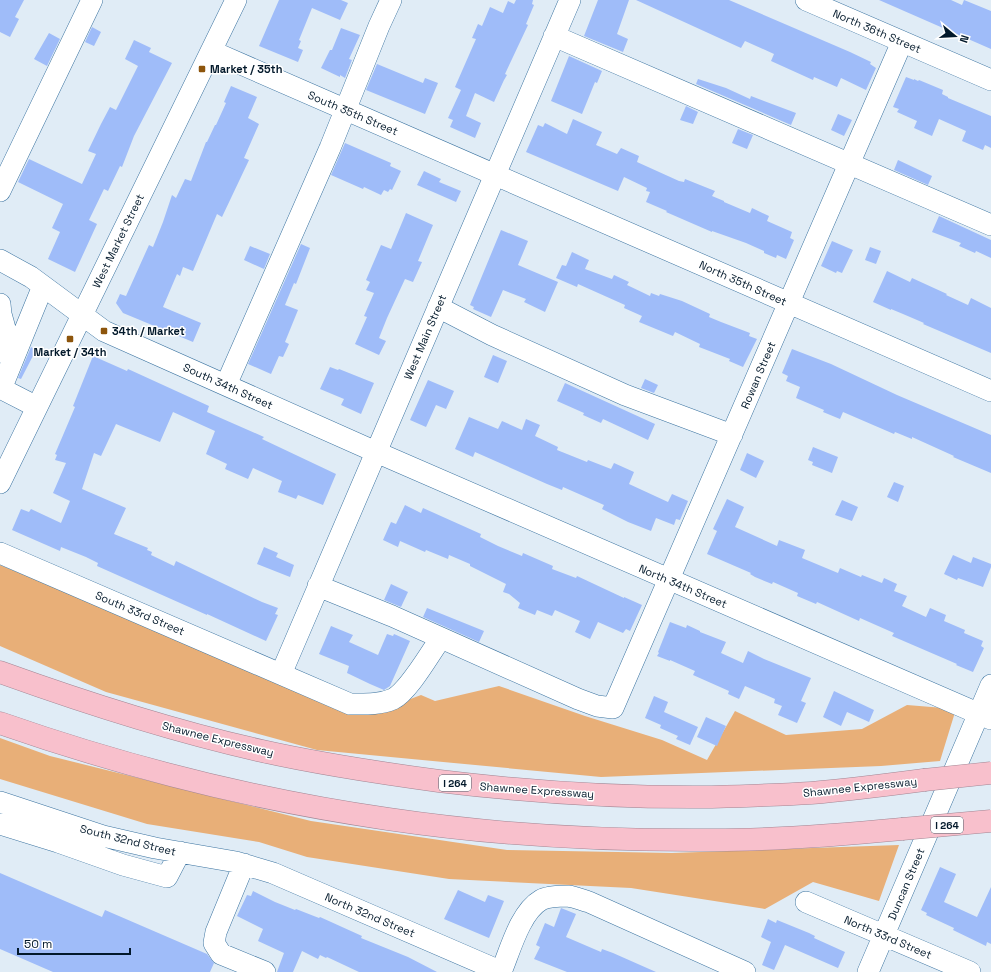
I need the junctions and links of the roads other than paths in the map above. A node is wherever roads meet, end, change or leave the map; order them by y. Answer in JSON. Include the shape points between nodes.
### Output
{"nodes":[{"id":1,"x":92,"y":0,"type":"edge"},
{"id":2,"x":236,"y":0,"type":"edge"},
{"id":3,"x":391,"y":0,"type":"edge"},
{"id":4,"x":570,"y":0,"type":"edge"},
{"id":5,"x":806,"y":0,"type":"edge"},
{"id":6,"x":554,"y":36,"type":"junction"},
{"id":7,"x":902,"y":42,"type":"junction"},
{"id":8,"x":211,"y":51,"type":"junction"},
{"id":9,"x":991,"y":80,"type":"edge"},
{"id":10,"x":344,"y":109,"type":"junction"},
{"id":11,"x":849,"y":164,"type":"junction"},
{"id":12,"x":495,"y":175,"type":"junction"},
{"id":13,"x":0,"y":191,"type":"edge"},
{"id":14,"x":991,"y":225,"type":"edge"},
{"id":15,"x":1,"y":267,"type":"edge"},
{"id":16,"x":43,"y":286,"type":"junction"},
{"id":17,"x":789,"y":303,"type":"junction"},
{"id":18,"x":438,"y":307,"type":"junction"},
{"id":19,"x":1,"y":309,"type":"edge"},
{"id":20,"x":82,"y":315,"type":"junction"},
{"id":21,"x":27,"y":326,"type":"junction"},
{"id":22,"x":0,"y":352,"type":"edge"},
{"id":23,"x":226,"y":385,"type":"junction"},
{"id":24,"x":0,"y":388,"type":"edge"},
{"id":25,"x":991,"y":391,"type":"edge"},
{"id":26,"x":37,"y":407,"type":"junction"},
{"id":27,"x":732,"y":435,"type":"junction"},
{"id":28,"x":376,"y":452,"type":"junction"},
{"id":29,"x":0,"y":483,"type":"edge"},
{"id":30,"x":0,"y":552,"type":"edge"},
{"id":31,"x":669,"y":580,"type":"junction"},
{"id":32,"x":318,"y":586,"type":"junction"},
{"id":33,"x":441,"y":638,"type":"junction"},
{"id":34,"x":0,"y":672,"type":"edge"},
{"id":35,"x":281,"y":674,"type":"junction"},
{"id":36,"x":991,"y":685,"type":"edge"},
{"id":37,"x":985,"y":716,"type":"edge"},
{"id":38,"x":0,"y":723,"type":"edge"},
{"id":39,"x":991,"y":773,"type":"edge"},
{"id":40,"x":0,"y":802,"type":"edge"},
{"id":41,"x":991,"y":821,"type":"edge"},
{"id":42,"x":0,"y":824,"type":"edge"},
{"id":43,"x":70,"y":825,"type":"junction"},
{"id":44,"x":58,"y":842,"type":"junction"},
{"id":45,"x":180,"y":852,"type":"junction"},
{"id":46,"x":240,"y":863,"type":"junction"},
{"id":47,"x":806,"y":902,"type":"dead end"},
{"id":48,"x":884,"y":935,"type":"junction"},
{"id":49,"x":265,"y":972,"type":"edge"},
{"id":50,"x":501,"y":972,"type":"edge"},
{"id":51,"x":745,"y":972,"type":"edge"},
{"id":52,"x":868,"y":972,"type":"edge"},
{"id":53,"x":970,"y":972,"type":"edge"}],
"edges":[{"from":1,"to":13,"type":"street"},
{"from":2,"to":8,"type":"street","name":"West Market Street"},
{"from":3,"to":10,"type":"street"},
{"from":4,"to":6,"type":"street","name":"West Main Street"},
{"from":5,"to":7,"type":"street","name":"North 36th Street"},
{"from":6,"to":11,"type":"street"},
{"from":6,"to":12,"type":"street","name":"West Main Street"},
{"from":7,"to":9,"type":"street","name":"North 36th Street"},
{"from":7,"to":11,"type":"street","name":"Rowan Street"},
{"from":8,"to":10,"type":"street","name":"South 35th Street"},
{"from":8,"to":20,"type":"street","name":"West Market Street"},
{"from":10,"to":12,"type":"street","name":"South 35th Street"},
{"from":10,"to":23,"type":"street","via":[[330,148]]},
{"from":11,"to":14,"type":"street"},
{"from":11,"to":17,"type":"street","name":"Rowan Street"},
{"from":12,"to":17,"type":"street","name":"North 35th Street"},
{"from":12,"to":18,"type":"street","name":"West Main Street"},
{"from":15,"to":16,"type":"street","name":"South 34th Street","via":[[31,277]]},
{"from":16,"to":20,"type":"street","name":"South 34th Street"},
{"from":16,"to":21,"type":"street"},
{"from":17,"to":25,"type":"street","name":"North 35th Street"},
{"from":17,"to":27,"type":"street","name":"Rowan Street"},
{"from":18,"to":27,"type":"street","via":[[492,335],[625,395]]},
{"from":18,"to":28,"type":"street","name":"West Main Street"},
{"from":19,"to":21,"type":"street"},
{"from":19,"to":22,"type":"street","via":[[6,332]]},
{"from":20,"to":23,"type":"street","name":"South 34th Street","via":[[104,331]]},
{"from":20,"to":26,"type":"street","name":"West Market Street"},
{"from":21,"to":24,"type":"street"},
{"from":23,"to":28,"type":"street","name":"South 34th Street"},
{"from":24,"to":26,"type":"street"},
{"from":26,"to":29,"type":"street","name":"West Market Street"},
{"from":27,"to":31,"type":"street","name":"Rowan Street"},
{"from":28,"to":31,"type":"street","name":"North 34th Street"},
{"from":28,"to":32,"type":"street","name":"West Main Street"},
{"from":30,"to":35,"type":"street","name":"South 33rd Street"},
{"from":31,"to":33,"type":"street","name":"Rowan Street","via":[[613,708],[597,706],[578,699]]},
{"from":31,"to":37,"type":"street","name":"North 34th Street"},
{"from":32,"to":33,"type":"street"},
{"from":32,"to":35,"type":"street","name":"West Main Street"},
{"from":33,"to":35,"type":"street","via":[[404,689],[393,698],[374,704],[350,704]]},
{"from":34,"to":39,"type":"highway","name":"Shawnee Expressway","number":"I 264","bridge":true,"via":[[178,730],[263,751],[365,770],[502,789],[546,793],[712,797],[811,793]]},
{"from":36,"to":37,"type":"street","name":"Duncan Street"},
{"from":37,"to":48,"type":"street","name":"Duncan Street"},
{"from":38,"to":41,"type":"highway","number":"I 264","bridge":true,"via":[[151,770],[240,792],[389,819],[496,832],[613,839],[716,840],[819,837]]},
{"from":40,"to":43,"type":"street","name":"South 32nd Street"},
{"from":42,"to":44,"type":"street"},
{"from":43,"to":44,"type":"street"},
{"from":43,"to":45,"type":"street","name":"South 32nd Street","via":[[103,836]]},
{"from":44,"to":45,"type":"street","via":[[123,865],[167,877]]},
{"from":45,"to":46,"type":"street","name":"South 32nd Street"},
{"from":46,"to":49,"type":"street","via":[[214,943],[221,954]]},
{"from":46,"to":50,"type":"street","name":"North 32nd Street","via":[[273,874]]},
{"from":47,"to":48,"type":"street","name":"North 33rd Street"},
{"from":48,"to":52,"type":"street","name":"Duncan Street"},
{"from":48,"to":53,"type":"street","name":"North 33rd Street"},
{"from":50,"to":51,"type":"street","via":[[528,912],[541,900],[554,896],[568,896],[588,902]]}]}
